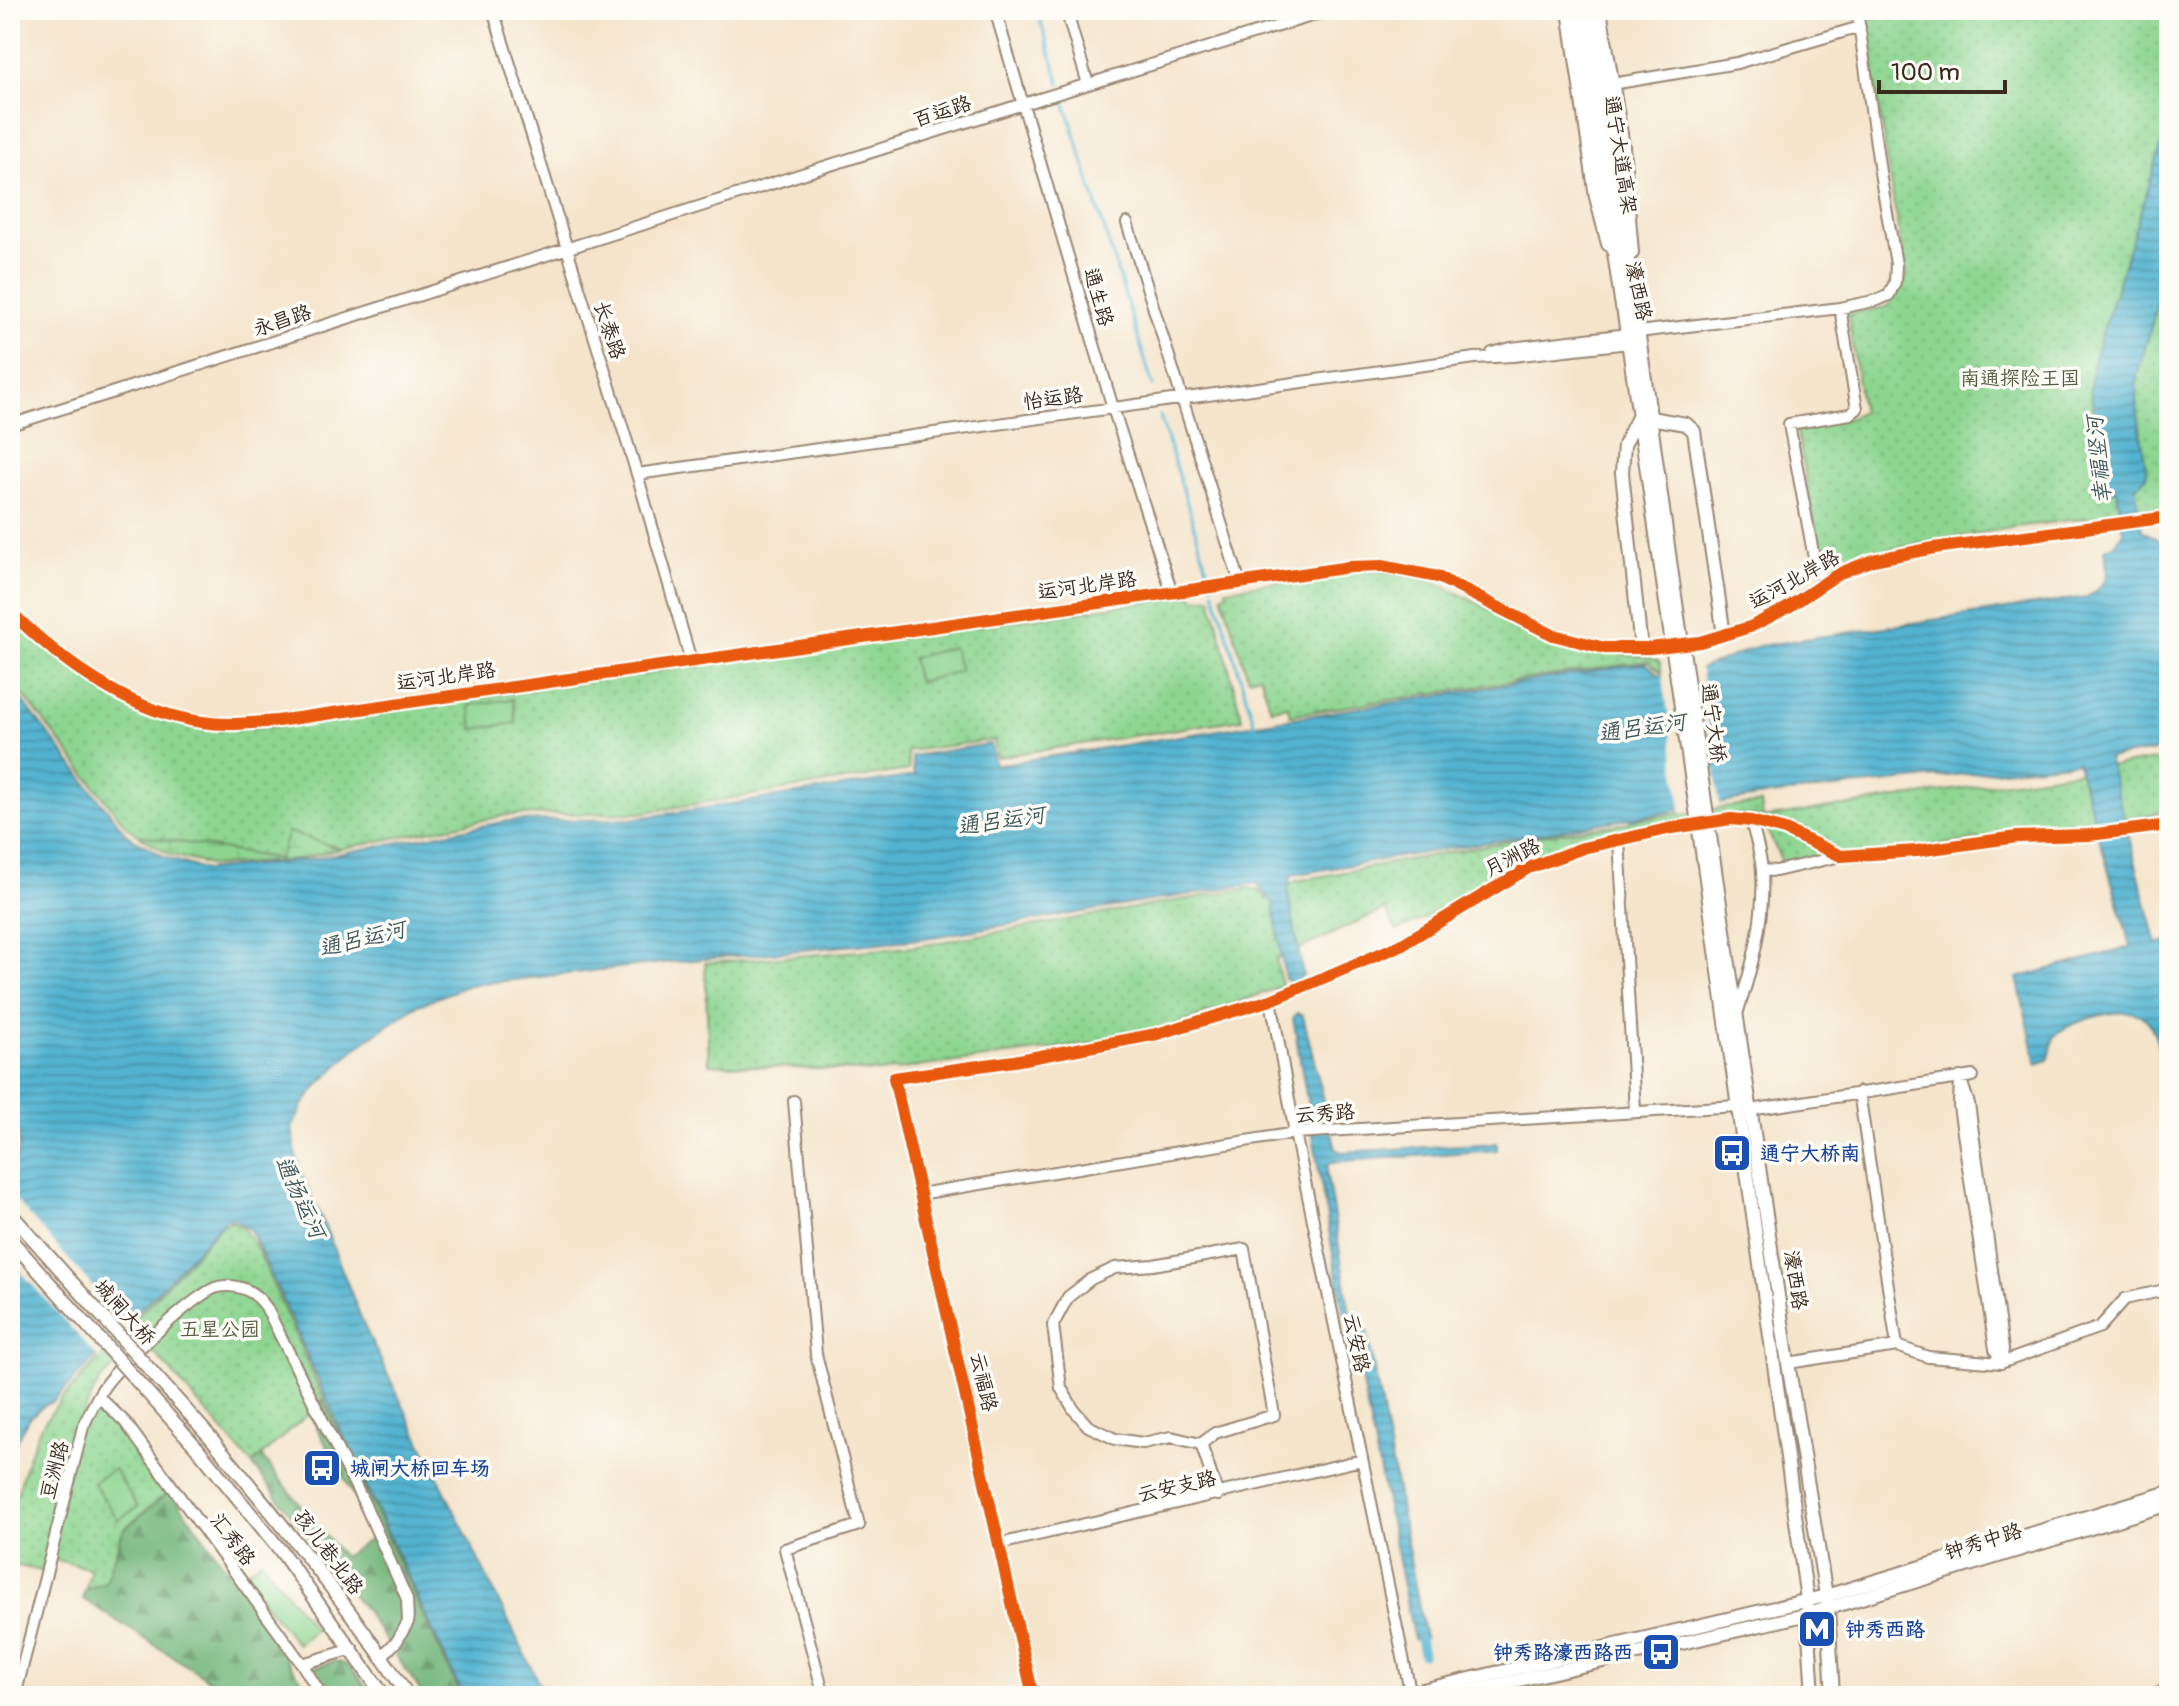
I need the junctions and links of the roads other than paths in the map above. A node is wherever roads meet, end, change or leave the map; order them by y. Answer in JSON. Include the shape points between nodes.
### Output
{"nodes":[{"id":1,"x":493,"y":10,"type":"edge"},
{"id":2,"x":995,"y":10,"type":"edge"},
{"id":3,"x":1066,"y":10,"type":"edge"},
{"id":4,"x":1331,"y":10,"type":"edge"},
{"id":5,"x":1569,"y":10,"type":"edge"},
{"id":6,"x":1579,"y":10,"type":"edge"},
{"id":7,"x":1590,"y":10,"type":"edge"},
{"id":8,"x":1600,"y":10,"type":"edge"},
{"id":9,"x":1857,"y":10,"type":"edge"},
{"id":10,"x":1860,"y":27,"type":"junction"},
{"id":11,"x":1591,"y":58,"type":"junction"},
{"id":12,"x":1088,"y":84,"type":"junction"},
{"id":13,"x":1612,"y":84,"type":"junction"},
{"id":14,"x":1023,"y":104,"type":"junction"},
{"id":15,"x":1127,"y":223,"type":"dead end"},
{"id":16,"x":566,"y":249,"type":"junction"},
{"id":17,"x":1629,"y":306,"type":"junction"},
{"id":18,"x":1840,"y":308,"type":"junction"},
{"id":19,"x":1632,"y":336,"type":"junction"},
{"id":20,"x":1181,"y":397,"type":"junction"},
{"id":21,"x":1113,"y":408,"type":"junction"},
{"id":22,"x":1645,"y":416,"type":"junction"},
{"id":23,"x":10,"y":425,"type":"edge"},
{"id":24,"x":637,"y":474,"type":"junction"},
{"id":25,"x":2168,"y":517,"type":"edge"},
{"id":26,"x":1668,"y":582,"type":"joint"},
{"id":27,"x":1823,"y":583,"type":"junction"},
{"id":28,"x":1235,"y":584,"type":"junction"},
{"id":29,"x":1172,"y":593,"type":"junction"},
{"id":30,"x":10,"y":611,"type":"edge"},
{"id":31,"x":1724,"y":635,"type":"junction"},
{"id":32,"x":1641,"y":648,"type":"junction"},
{"id":33,"x":691,"y":661,"type":"junction"},
{"id":34,"x":1751,"y":821,"type":"junction"},
{"id":35,"x":2169,"y":825,"type":"edge"},
{"id":36,"x":1619,"y":840,"type":"junction"},
{"id":37,"x":1841,"y":856,"type":"junction"},
{"id":38,"x":1762,"y":870,"type":"junction"},
{"id":39,"x":1710,"y":871,"type":"junction"},
{"id":40,"x":1271,"y":1000,"type":"junction"},
{"id":41,"x":1736,"y":1016,"type":"junction"},
{"id":42,"x":1973,"y":1076,"type":"dead end"},
{"id":43,"x":1960,"y":1077,"type":"junction"},
{"id":44,"x":894,"y":1078,"type":"joint"},
{"id":45,"x":1859,"y":1092,"type":"junction"},
{"id":46,"x":794,"y":1101,"type":"dead end"},
{"id":47,"x":1737,"y":1106,"type":"junction"},
{"id":48,"x":1635,"y":1110,"type":"junction"},
{"id":49,"x":1750,"y":1110,"type":"junction"},
{"id":50,"x":1295,"y":1133,"type":"junction"},
{"id":51,"x":919,"y":1194,"type":"junction"},
{"id":52,"x":10,"y":1213,"type":"edge"},
{"id":53,"x":10,"y":1239,"type":"edge"},
{"id":54,"x":2169,"y":1289,"type":"edge"},
{"id":55,"x":1897,"y":1346,"type":"junction"},
{"id":56,"x":1788,"y":1363,"type":"junction"},
{"id":57,"x":2001,"y":1363,"type":"junction"},
{"id":58,"x":98,"y":1396,"type":"junction"},
{"id":59,"x":211,"y":1438,"type":"joint"},
{"id":60,"x":1201,"y":1444,"type":"junction"},
{"id":61,"x":198,"y":1449,"type":"joint"},
{"id":62,"x":1362,"y":1460,"type":"junction"},
{"id":63,"x":2169,"y":1492,"type":"edge"},
{"id":64,"x":1218,"y":1495,"type":"junction"},
{"id":65,"x":2169,"y":1504,"type":"edge"},
{"id":66,"x":999,"y":1544,"type":"junction"},
{"id":67,"x":1827,"y":1602,"type":"junction"},
{"id":68,"x":1808,"y":1607,"type":"junction"},
{"id":69,"x":353,"y":1649,"type":"junction"},
{"id":70,"x":382,"y":1656,"type":"junction"},
{"id":71,"x":302,"y":1664,"type":"junction"},
{"id":72,"x":2169,"y":1689,"type":"edge"},
{"id":73,"x":1411,"y":1694,"type":"edge"},
{"id":74,"x":15,"y":1696,"type":"edge"},
{"id":75,"x":322,"y":1696,"type":"edge"},
{"id":76,"x":384,"y":1696,"type":"edge"},
{"id":77,"x":408,"y":1696,"type":"edge"},
{"id":78,"x":824,"y":1696,"type":"edge"},
{"id":79,"x":1033,"y":1696,"type":"edge"},
{"id":80,"x":1397,"y":1696,"type":"edge"},
{"id":81,"x":1449,"y":1696,"type":"edge"},
{"id":82,"x":1813,"y":1696,"type":"edge"},
{"id":83,"x":1833,"y":1696,"type":"edge"},
{"id":84,"x":2147,"y":1696,"type":"edge"}],
"edges":[{"from":1,"to":16,"type":"street","name":"长泰路"},
{"from":2,"to":14,"type":"street","name":"通生路"},
{"from":3,"to":12,"type":"street"},
{"from":4,"to":12,"type":"street","name":"百运路"},
{"from":5,"to":17,"type":"main road","name":"濠西路","via":[[1596,197]]},
{"from":6,"to":11,"type":"highway","name":"通宁大道高架"},
{"from":7,"to":11,"type":"highway","name":"通宁大道高架"},
{"from":8,"to":13,"type":"main road","name":"濠西路"},
{"from":9,"to":10,"type":"street"},
{"from":10,"to":13,"type":"street","via":[[1737,63]]},
{"from":10,"to":18,"type":"street","name":"怡运路","via":[[1895,282],[1889,295]]},
{"from":11,"to":17,"type":"highway","name":"通宁大道高架"},
{"from":12,"to":14,"type":"street","name":"百运路"},
{"from":13,"to":17,"type":"main road","name":"濠西路","via":[[1629,203]]},
{"from":14,"to":16,"type":"street","name":"百运路"},
{"from":14,"to":21,"type":"street","name":"通生路"},
{"from":15,"to":20,"type":"street"},
{"from":16,"to":23,"type":"street","name":"永昌路"},
{"from":16,"to":24,"type":"street","name":"长泰路"},
{"from":17,"to":19,"type":"main road","name":"濠西路"},
{"from":18,"to":19,"type":"street","name":"怡运路"},
{"from":18,"to":27,"type":"street","via":[[1857,409],[1789,424]]},
{"from":19,"to":20,"type":"street","name":"怡运路","via":[[1511,348],[1475,358]]},
{"from":19,"to":22,"type":"main road","name":"濠西路"},
{"from":20,"to":21,"type":"street","name":"怡运路"},
{"from":20,"to":28,"type":"street"},
{"from":21,"to":24,"type":"street","name":"怡运路"},
{"from":21,"to":29,"type":"street","name":"通生路"},
{"from":22,"to":26,"type":"main road","name":"濠西路"},
{"from":22,"to":31,"type":"main road","via":[[1686,424],[1694,431]]},
{"from":22,"to":32,"type":"main road","via":[[1624,445],[1622,473]]},
{"from":24,"to":33,"type":"street","name":"长泰路"},
{"from":25,"to":27,"type":"street","name":"运河北岸路","via":[[1873,560]]},
{"from":26,"to":39,"type":"main road","name":"通宁大桥","bridge":true},
{"from":27,"to":31,"type":"street","name":"运河北岸路","via":[[1787,608]]},
{"from":28,"to":29,"type":"street","name":"运河北岸路"},
{"from":28,"to":32,"type":"street","name":"运河北岸路","via":[[1350,567],[1409,570],[1438,577],[1553,635],[1605,648]]},
{"from":29,"to":33,"type":"street","name":"运河北岸路"},
{"from":30,"to":33,"type":"street","name":"运河北岸路","via":[[58,654],[105,685],[170,715],[202,722],[277,721]]},
{"from":31,"to":32,"type":"street","name":"运河北岸路"},
{"from":34,"to":36,"type":"street","name":"月洲路","via":[[1731,819]]},
{"from":34,"to":37,"type":"street","name":"月洲路"},
{"from":34,"to":38,"type":"street"},
{"from":35,"to":37,"type":"street","name":"月洲路"},
{"from":36,"to":40,"type":"street","name":"月洲路","via":[[1528,868],[1401,945]]},
{"from":36,"to":48,"type":"street"},
{"from":37,"to":38,"type":"street"},
{"from":38,"to":41,"type":"street","via":[[1760,918]]},
{"from":39,"to":41,"type":"main road","name":"濠西路"},
{"from":39,"to":47,"type":"main road","name":"濠西路"},
{"from":40,"to":44,"type":"street","name":"月洲路","via":[[1157,1034]]},
{"from":40,"to":50,"type":"street","name":"云安路"},
{"from":41,"to":49,"type":"main road","name":"濠西路"},
{"from":42,"to":43,"type":"street"},
{"from":43,"to":45,"type":"street"},
{"from":43,"to":57,"type":"street","via":[[1969,1104]]},
{"from":44,"to":51,"type":"street","name":"云福路"},
{"from":45,"to":49,"type":"street"},
{"from":45,"to":55,"type":"street"},
{"from":46,"to":78,"type":"street","via":[[816,1354],[859,1525],[785,1549]]},
{"from":47,"to":48,"type":"street","name":"云秀路"},
{"from":47,"to":68,"type":"main road","name":"濠西路"},
{"from":48,"to":50,"type":"street","name":"云秀路"},
{"from":49,"to":56,"type":"main road","name":"濠西路"},
{"from":50,"to":51,"type":"street","name":"云秀路"},
{"from":50,"to":62,"type":"street","name":"云安路"},
{"from":51,"to":66,"type":"street","name":"云福路"},
{"from":52,"to":59,"type":"main road","name":"城闸大桥","bridge":true},
{"from":53,"to":61,"type":"main road","name":"城闸大桥","bridge":true},
{"from":54,"to":57,"type":"street","via":[[2125,1299],[2100,1327]]},
{"from":55,"to":56,"type":"street"},
{"from":55,"to":57,"type":"street","via":[[1928,1357]]},
{"from":56,"to":67,"type":"main road","name":"濠西路"},
{"from":58,"to":70,"type":"street","name":"豆洲路","via":[[146,1344],[209,1290],[241,1287],[256,1296],[287,1348],[407,1599],[410,1615],[405,1629]]},
{"from":58,"to":71,"type":"street","name":"汇秀路","via":[[125,1422]]},
{"from":58,"to":74,"type":"street","name":"豆洲路","via":[[83,1427]]},
{"from":59,"to":70,"type":"main road","name":"孩儿巷北路"},
{"from":60,"to":60,"type":"street","via":[[1171,1437],[1143,1443],[1115,1439],[1088,1426],[1061,1388],[1053,1325],[1068,1297],[1115,1268],[1244,1249],[1274,1415],[1215,1433]]},
{"from":60,"to":64,"type":"street"},
{"from":61,"to":69,"type":"main road","name":"孩儿巷北路"},
{"from":62,"to":64,"type":"street","name":"云安支路"},
{"from":62,"to":73,"type":"street","name":"云安路"},
{"from":63,"to":67,"type":"main road","name":"钟秀中路"},
{"from":64,"to":66,"type":"street","name":"云安支路"},
{"from":65,"to":67,"type":"main road","name":"钟秀中路"},
{"from":66,"to":79,"type":"street","name":"云福路"},
{"from":67,"to":68,"type":"main road","name":"钟秀中路"},
{"from":67,"to":83,"type":"main road","name":"濠西路"},
{"from":68,"to":73,"type":"main road"},
{"from":68,"to":81,"type":"main road"},
{"from":68,"to":82,"type":"main road","name":"濠西路"},
{"from":69,"to":71,"type":"street"},
{"from":69,"to":76,"type":"main road","name":"孩儿巷北路"},
{"from":70,"to":77,"type":"main road","name":"孩儿巷北路"},
{"from":71,"to":75,"type":"street","name":"汇秀路"},
{"from":72,"to":84,"type":"street"},
{"from":73,"to":80,"type":"main road"}]}
